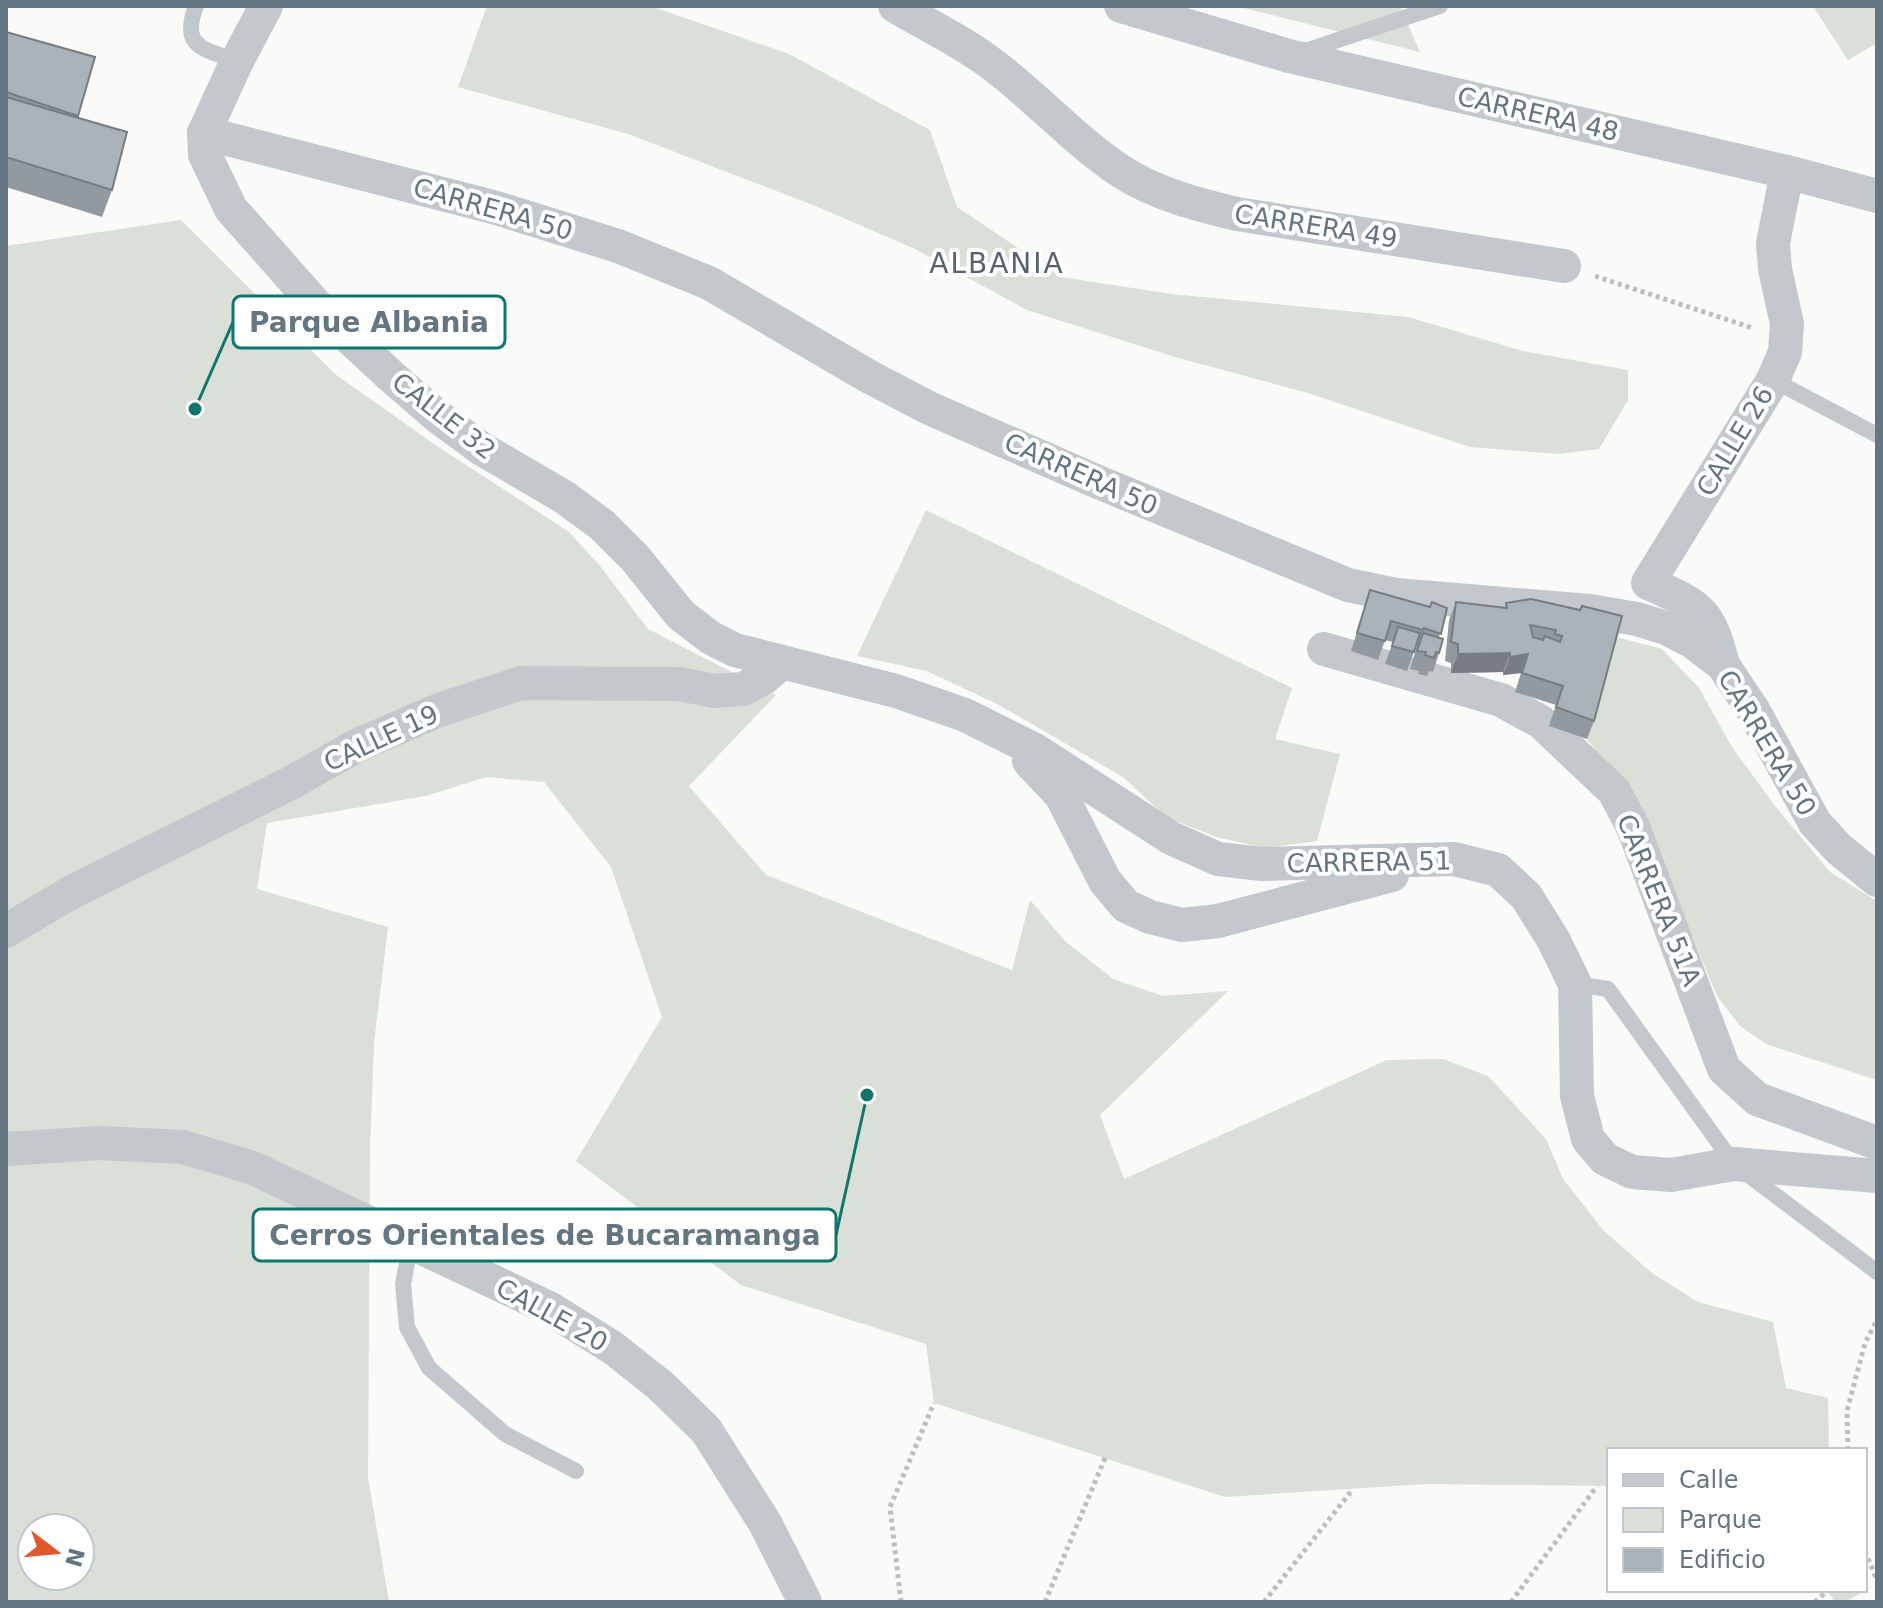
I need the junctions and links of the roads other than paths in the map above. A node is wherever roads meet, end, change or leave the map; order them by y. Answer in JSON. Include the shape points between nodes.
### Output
{"nodes":[{"id":1,"x":196,"y":6,"type":"edge"},
{"id":2,"x":266,"y":6,"type":"edge"},
{"id":3,"x":895,"y":6,"type":"edge"},
{"id":4,"x":1121,"y":6,"type":"edge"},
{"id":5,"x":1440,"y":6,"type":"edge"},
{"id":6,"x":1289,"y":56,"type":"junction"},
{"id":7,"x":237,"y":61,"type":"junction"},
{"id":8,"x":204,"y":133,"type":"junction"},
{"id":9,"x":1787,"y":172,"type":"junction"},
{"id":10,"x":1877,"y":196,"type":"edge"},
{"id":11,"x":1564,"y":266,"type":"road end"},
{"id":12,"x":1773,"y":380,"type":"junction"},
{"id":13,"x":1877,"y":435,"type":"edge"},
{"id":14,"x":1324,"y":649,"type":"dead end"},
{"id":15,"x":782,"y":662,"type":"junction"},
{"id":16,"x":1723,"y":665,"type":"junction"},
{"id":17,"x":991,"y":728,"type":"junction"},
{"id":18,"x":1454,"y":859,"type":"junction"},
{"id":19,"x":1877,"y":880,"type":"edge"},
{"id":20,"x":6,"y":931,"type":"edge"},
{"id":21,"x":1575,"y":984,"type":"junction"},
{"id":22,"x":1877,"y":1143,"type":"edge"},
{"id":23,"x":6,"y":1149,"type":"edge"},
{"id":24,"x":1734,"y":1164,"type":"junction"},
{"id":25,"x":1877,"y":1176,"type":"edge"},
{"id":26,"x":411,"y":1243,"type":"junction"},
{"id":27,"x":1877,"y":1272,"type":"edge"},
{"id":28,"x":576,"y":1471,"type":"dead end"},
{"id":29,"x":805,"y":1602,"type":"edge"}],
"edges":[{"from":1,"to":7,"type":"lane","via":[[190,21],[197,46]]},
{"from":2,"to":7,"type":"street"},
{"from":3,"to":11,"type":"street","name":"CARRERA 49","via":[[985,59],[1097,153],[1158,190],[1237,214]]},
{"from":4,"to":6,"type":"street","name":"CARRERA 48"},
{"from":5,"to":6,"type":"lane"},
{"from":6,"to":9,"type":"street","name":"CARRERA 48"},
{"from":7,"to":8,"type":"street"},
{"from":8,"to":15,"type":"street","name":"CALLE 32","via":[[205,155],[231,209],[324,314],[392,377],[482,449],[602,525],[681,615],[711,638]]},
{"from":8,"to":16,"type":"street","name":"CARRERA 50","via":[[493,207],[618,246],[709,283],[929,408],[1348,585],[1396,595],[1637,619],[1693,642]]},
{"from":9,"to":10,"type":"street","name":"CARRERA 48"},
{"from":9,"to":12,"type":"street","name":"CALLE 26","via":[[1773,243],[1786,339]]},
{"from":12,"to":13,"type":"lane"},
{"from":12,"to":16,"type":"street","name":"CALLE 26","via":[[1648,583],[1689,602],[1703,615],[1715,633]]},
{"from":14,"to":22,"type":"street","name":"CARRERA 51A","via":[[1501,700],[1541,722],[1587,763],[1614,791],[1633,827],[1724,1069],[1757,1099]]},
{"from":15,"to":17,"type":"street","name":"CARRERA 51","via":[[896,691]]},
{"from":15,"to":20,"type":"street","name":"CALLE 19","via":[[743,689],[521,683],[439,710],[358,745]]},
{"from":16,"to":19,"type":"street","name":"CARRERA 50","via":[[1815,823]]},
{"from":17,"to":18,"type":"street","name":"CARRERA 51","via":[[1035,750],[1171,838],[1218,859],[1262,864]]},
{"from":17,"to":18,"type":"street","via":[[1061,795],[1112,890],[1126,906],[1150,917],[1182,925],[1218,921]]},
{"from":18,"to":21,"type":"street","name":"CARRERA 51","via":[[1498,870],[1526,896]]},
{"from":21,"to":24,"type":"lane","via":[[1608,989]]},
{"from":21,"to":24,"type":"street","name":"CARRERA 51","via":[[1577,1096],[1588,1139],[1605,1159],[1632,1172],[1671,1175]]},
{"from":23,"to":26,"type":"street","name":"CALLE 20","via":[[99,1143],[183,1147],[253,1168]]},
{"from":24,"to":25,"type":"street","name":"CARRERA 51"},
{"from":24,"to":27,"type":"lane"},
{"from":26,"to":28,"type":"lane","via":[[403,1284],[407,1327],[429,1368],[505,1434]]},
{"from":26,"to":29,"type":"street","name":"CALLE 20","via":[[549,1308],[661,1386],[706,1430],[765,1523]]}]}
